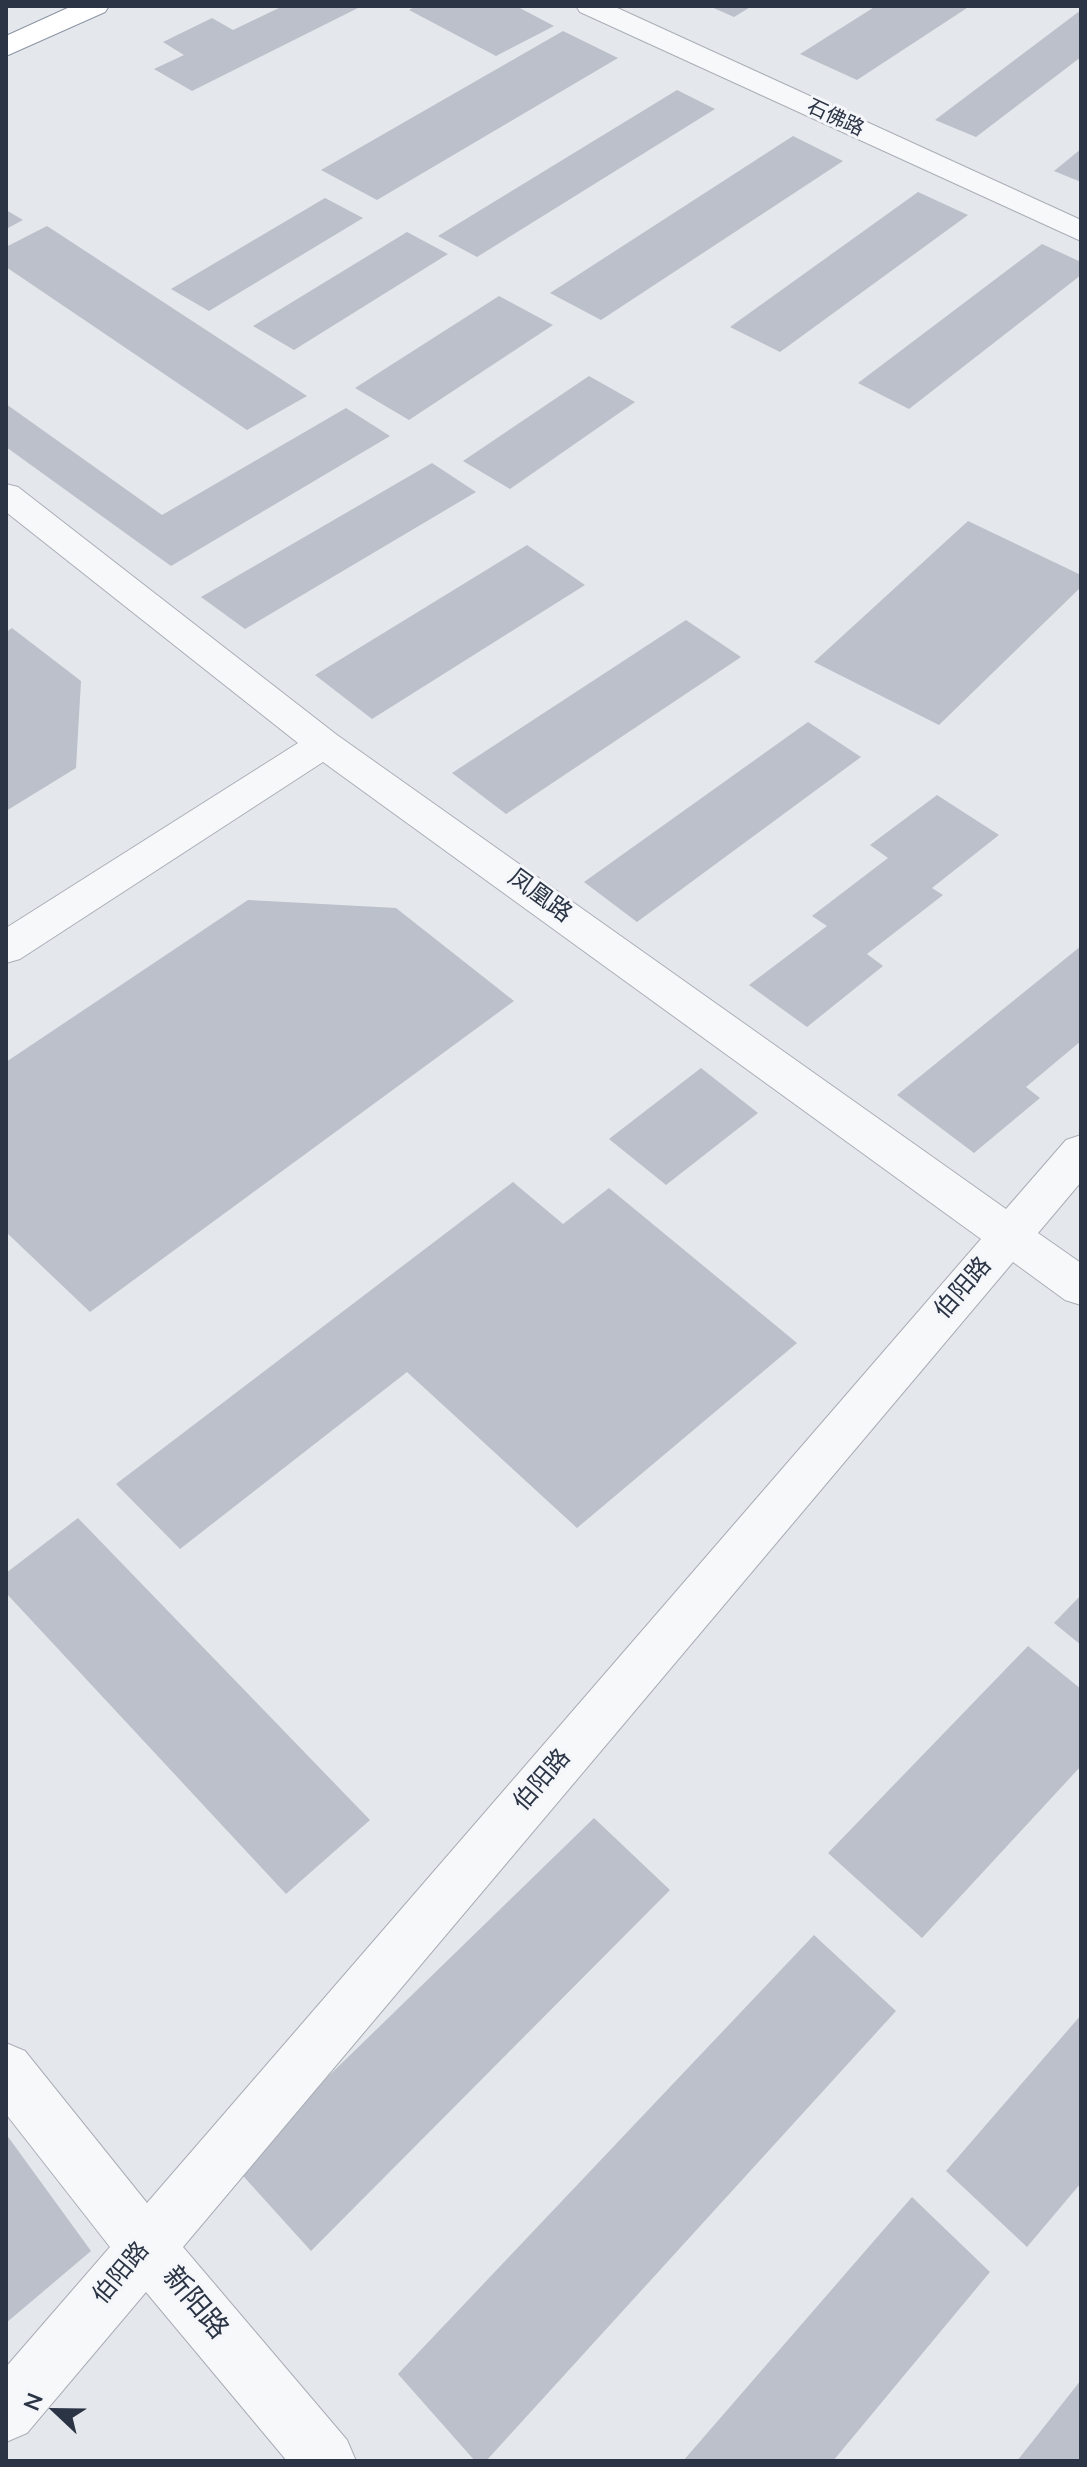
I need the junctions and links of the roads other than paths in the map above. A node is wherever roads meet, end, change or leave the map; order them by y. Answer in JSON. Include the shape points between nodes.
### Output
{"nodes":[{"id":1,"x":95,"y":6,"type":"edge"},
{"id":2,"x":590,"y":6,"type":"edge"},
{"id":3,"x":6,"y":47,"type":"edge"},
{"id":4,"x":1081,"y":232,"type":"edge"},
{"id":5,"x":6,"y":495,"type":"edge"},
{"id":6,"x":324,"y":744,"type":"junction"},
{"id":7,"x":6,"y":948,"type":"edge"},
{"id":8,"x":1081,"y":1152,"type":"edge"},
{"id":9,"x":1011,"y":1235,"type":"junction"},
{"id":10,"x":1081,"y":1287,"type":"edge"},
{"id":11,"x":6,"y":2070,"type":"edge"},
{"id":12,"x":145,"y":2246,"type":"junction"},
{"id":13,"x":6,"y":2412,"type":"edge"},
{"id":14,"x":326,"y":2461,"type":"edge"}],
"edges":[{"from":1,"to":3,"type":"highway"},
{"from":2,"to":4,"type":"street","name":"石佛路"},
{"from":5,"to":6,"type":"street","name":"凤凰路"},
{"from":6,"to":7,"type":"street"},
{"from":6,"to":9,"type":"street","name":"凤凰路"},
{"from":8,"to":9,"type":"street","name":"伯阳路"},
{"from":9,"to":10,"type":"street","name":"凤凰路"},
{"from":9,"to":12,"type":"street","name":"伯阳路"},
{"from":11,"to":12,"type":"street","name":"新阳路"},
{"from":12,"to":13,"type":"street","name":"伯阳路"},
{"from":12,"to":14,"type":"street","name":"新阳路"}]}
